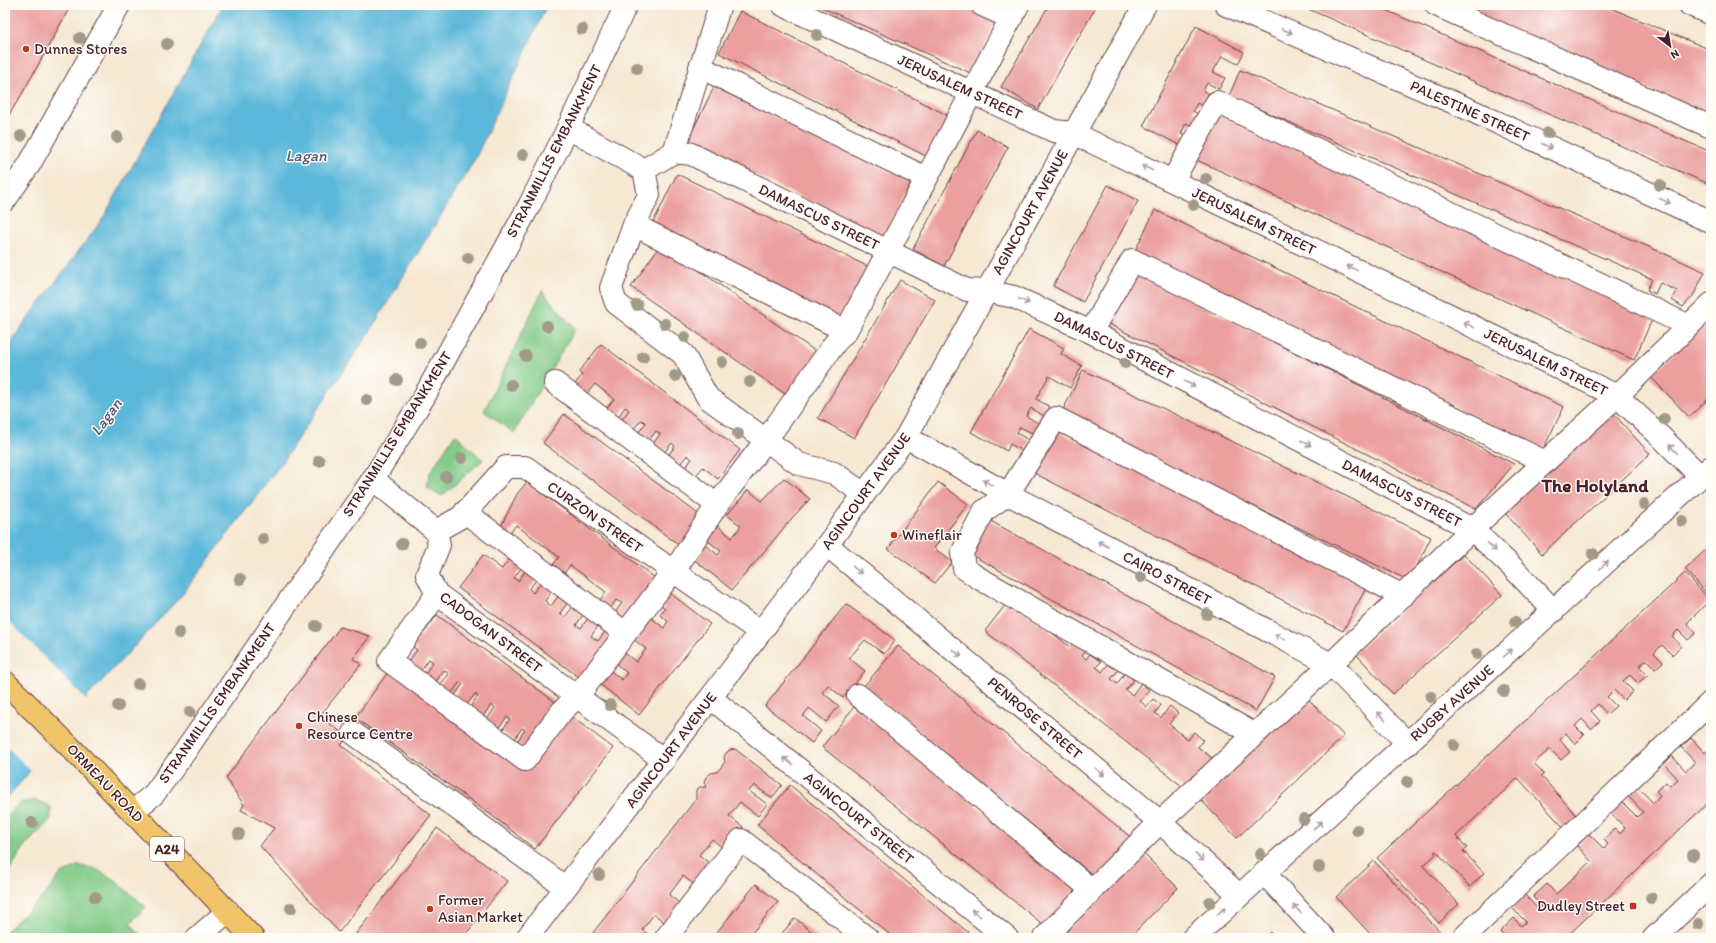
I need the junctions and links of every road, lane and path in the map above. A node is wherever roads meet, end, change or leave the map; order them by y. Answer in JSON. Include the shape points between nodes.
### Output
{"nodes":[{"id":1,"x":118,"y":5,"type":"edge"},
{"id":2,"x":626,"y":5,"type":"edge"},
{"id":3,"x":720,"y":5,"type":"edge"},
{"id":4,"x":783,"y":5,"type":"edge"},
{"id":5,"x":982,"y":5,"type":"edge"},
{"id":6,"x":1145,"y":5,"type":"edge"},
{"id":7,"x":1226,"y":5,"type":"edge"},
{"id":8,"x":1436,"y":5,"type":"edge"},
{"id":9,"x":1690,"y":5,"type":"edge"},
{"id":10,"x":1015,"y":12,"type":"edge"},
{"id":11,"x":1261,"y":12,"type":"edge"},
{"id":12,"x":1711,"y":14,"type":"edge"},
{"id":13,"x":700,"y":67,"type":"junction"},
{"id":14,"x":972,"y":93,"type":"junction"},
{"id":15,"x":1711,"y":127,"type":"edge"},
{"id":16,"x":568,"y":128,"type":"junction"},
{"id":17,"x":1073,"y":133,"type":"junction"},
{"id":18,"x":674,"y":152,"type":"junction"},
{"id":19,"x":644,"y":170,"type":"junction"},
{"id":20,"x":926,"y":178,"type":"junction"},
{"id":21,"x":1173,"y":180,"type":"junction"},
{"id":22,"x":5,"y":200,"type":"edge"},
{"id":23,"x":1711,"y":222,"type":"edge"},
{"id":24,"x":634,"y":225,"type":"junction"},
{"id":25,"x":888,"y":250,"type":"junction"},
{"id":26,"x":986,"y":291,"type":"junction"},
{"id":27,"x":1711,"y":304,"type":"edge"},
{"id":28,"x":1689,"y":326,"type":"junction"},
{"id":29,"x":846,"y":331,"type":"junction"},
{"id":30,"x":1091,"y":332,"type":"junction"},
{"id":31,"x":555,"y":383,"type":"dead end"},
{"id":32,"x":1617,"y":396,"type":"junction"},
{"id":33,"x":906,"y":437,"type":"junction"},
{"id":34,"x":766,"y":440,"type":"junction"},
{"id":35,"x":1545,"y":462,"type":"junction"},
{"id":36,"x":1706,"y":472,"type":"edge"},
{"id":37,"x":373,"y":479,"type":"junction"},
{"id":38,"x":864,"y":494,"type":"junction"},
{"id":39,"x":1008,"y":494,"type":"junction"},
{"id":40,"x":717,"y":505,"type":"junction"},
{"id":41,"x":465,"y":512,"type":"junction"},
{"id":42,"x":1472,"y":529,"type":"junction"},
{"id":43,"x":436,"y":531,"type":"junction"},
{"id":44,"x":827,"y":545,"type":"junction"},
{"id":45,"x":672,"y":571,"type":"junction"},
{"id":46,"x":437,"y":594,"type":"junction"},
{"id":47,"x":1403,"y":596,"type":"junction"},
{"id":48,"x":1554,"y":611,"type":"junction"},
{"id":49,"x":760,"y":632,"type":"junction"},
{"id":50,"x":625,"y":633,"type":"junction"},
{"id":51,"x":1331,"y":664,"type":"junction"},
{"id":52,"x":5,"y":682,"type":"edge"},
{"id":53,"x":858,"y":695,"type":"dead end"},
{"id":54,"x":577,"y":697,"type":"junction"},
{"id":55,"x":711,"y":698,"type":"junction"},
{"id":56,"x":1711,"y":702,"type":"edge"},
{"id":57,"x":354,"y":733,"type":"dead end"},
{"id":58,"x":1254,"y":734,"type":"junction"},
{"id":59,"x":1408,"y":744,"type":"junction"},
{"id":60,"x":664,"y":760,"type":"junction"},
{"id":61,"x":132,"y":812,"type":"junction"},
{"id":62,"x":1160,"y":822,"type":"junction"},
{"id":63,"x":1264,"y":873,"type":"junction"},
{"id":64,"x":1711,"y":884,"type":"edge"},
{"id":65,"x":565,"y":887,"type":"junction"},
{"id":66,"x":1092,"y":890,"type":"junction"},
{"id":67,"x":1239,"y":895,"type":"junction"},
{"id":68,"x":228,"y":911,"type":"junction"},
{"id":69,"x":197,"y":938,"type":"edge"},
{"id":70,"x":253,"y":938,"type":"edge"},
{"id":71,"x":527,"y":938,"type":"edge"},
{"id":72,"x":666,"y":938,"type":"edge"},
{"id":73,"x":867,"y":938,"type":"edge"},
{"id":74,"x":1007,"y":938,"type":"edge"},
{"id":75,"x":1044,"y":938,"type":"edge"},
{"id":76,"x":1192,"y":938,"type":"edge"},
{"id":77,"x":1324,"y":938,"type":"edge"},
{"id":78,"x":1463,"y":938,"type":"edge"},
{"id":79,"x":1654,"y":938,"type":"edge"}],
"edges":[{"from":1,"to":22,"type":"street","via":[[29,164]]},
{"from":2,"to":16,"type":"street","name":"STRANMILLIS EMBANKMENT"},
{"from":3,"to":13,"type":"street"},
{"from":4,"to":14,"type":"street","name":"JERUSALEM STREET"},
{"from":5,"to":10,"type":"street"},
{"from":6,"to":17,"type":"street","name":"AGINCOURT AVENUE"},
{"from":7,"to":11,"type":"street","name":"PALESTINE STREET"},
{"from":8,"to":15,"type":"street"},
{"from":9,"to":12,"type":"street"},
{"from":10,"to":14,"type":"street"},
{"from":11,"to":23,"type":"street","name":"PALESTINE STREET","one_way":true},
{"from":13,"to":18,"type":"street"},
{"from":13,"to":20,"type":"street"},
{"from":14,"to":17,"type":"street","name":"JERUSALEM STREET","via":[[1054,131]]},
{"from":14,"to":20,"type":"street"},
{"from":16,"to":19,"type":"street"},
{"from":16,"to":37,"type":"street","name":"STRANMILLIS EMBANKMENT","via":[[529,206],[424,397]]},
{"from":21,"to":17,"type":"street","name":"JERUSALEM STREET","one_way":true},
{"from":17,"to":26,"type":"street","name":"AGINCOURT AVENUE"},
{"from":18,"to":19,"type":"street"},
{"from":18,"to":25,"type":"street","name":"DAMASCUS STREET","via":[[691,154]]},
{"from":19,"to":24,"type":"street","via":[[649,194]]},
{"from":20,"to":25,"type":"street"},
{"from":21,"to":28,"type":"street","via":[[1217,102]]},
{"from":32,"to":21,"type":"street","name":"JERUSALEM STREET","one_way":true,"via":[[1269,229]]},
{"from":24,"to":29,"type":"street"},
{"from":24,"to":34,"type":"street","via":[[611,288],[616,303],[683,354],[708,398]]},
{"from":25,"to":26,"type":"street","name":"DAMASCUS STREET","via":[[968,290]]},
{"from":25,"to":29,"type":"street"},
{"from":26,"to":30,"type":"street","name":"DAMASCUS STREET","one_way":true,"via":[[1014,297]]},
{"from":26,"to":33,"type":"street","name":"AGINCOURT AVENUE"},
{"from":27,"to":28,"type":"street"},
{"from":28,"to":32,"type":"street"},
{"from":29,"to":34,"type":"street"},
{"from":30,"to":35,"type":"street","via":[[1132,260]]},
{"from":30,"to":42,"type":"street","name":"DAMASCUS STREET","one_way":true},
{"from":31,"to":40,"type":"street"},
{"from":32,"to":35,"type":"street"},
{"from":36,"to":32,"type":"street","name":"JERUSALEM STREET","one_way":true,"via":[[1660,436]]},
{"from":33,"to":38,"type":"street","name":"AGINCOURT AVENUE"},
{"from":39,"to":33,"type":"street","name":"CAIRO STREET","one_way":true},
{"from":34,"to":38,"type":"street","via":[[799,464],[834,473]]},
{"from":34,"to":40,"type":"street"},
{"from":35,"to":42,"type":"street"},
{"from":48,"to":36,"type":"street","name":"RUGBY AVENUE","one_way":true},
{"from":37,"to":43,"type":"street"},
{"from":37,"to":61,"type":"street","name":"STRANMILLIS EMBANKMENT","via":[[184,753],[154,794]]},
{"from":38,"to":44,"type":"street","name":"AGINCOURT AVENUE"},
{"from":39,"to":47,"type":"street","via":[[1056,418]]},
{"from":51,"to":39,"type":"street","name":"CAIRO STREET","one_way":true},
{"from":39,"to":58,"type":"street","via":[[984,512],[962,553],[964,568]]},
{"from":40,"to":45,"type":"street"},
{"from":41,"to":43,"type":"street","name":"CURZON STREET"},
{"from":41,"to":45,"type":"street","name":"CURZON STREET","via":[[506,467],[525,467]]},
{"from":41,"to":50,"type":"street"},
{"from":42,"to":47,"type":"street"},
{"from":42,"to":48,"type":"street","name":"DAMASCUS STREET","one_way":true},
{"from":43,"to":46,"type":"street","name":"CADOGAN STREET","via":[[439,545],[427,575]]},
{"from":44,"to":49,"type":"street","name":"AGINCOURT AVENUE"},
{"from":44,"to":62,"type":"street","name":"PENROSE STREET","one_way":true},
{"from":45,"to":49,"type":"street","name":"CURZON STREET"},
{"from":45,"to":50,"type":"street"},
{"from":46,"to":54,"type":"street","name":"CADOGAN STREET"},
{"from":46,"to":54,"type":"street","via":[[389,661],[525,760],[562,710]]},
{"from":47,"to":51,"type":"street"},
{"from":59,"to":48,"type":"street","name":"RUGBY AVENUE","one_way":true},
{"from":49,"to":55,"type":"street","name":"AGINCOURT AVENUE"},
{"from":50,"to":54,"type":"street"},
{"from":51,"to":58,"type":"street"},
{"from":59,"to":51,"type":"street","name":"CAIRO STREET","one_way":true},
{"from":52,"to":61,"type":"main road","name":"ORMEAU ROAD","number":"A24"},
{"from":53,"to":66,"type":"street"},
{"from":54,"to":60,"type":"street","name":"CADOGAN STREET"},
{"from":55,"to":60,"type":"street","name":"AGINCOURT AVENUE"},
{"from":74,"to":55,"type":"street","name":"AGINCOURT STREET","one_way":true},
{"from":56,"to":78,"type":"street"},
{"from":57,"to":65,"type":"street"},
{"from":58,"to":62,"type":"street"},
{"from":63,"to":59,"type":"street","name":"RUGBY AVENUE","one_way":true},
{"from":60,"to":65,"type":"street","name":"AGINCOURT AVENUE"},
{"from":61,"to":68,"type":"main road","name":"ORMEAU ROAD","number":"A24"},
{"from":62,"to":66,"type":"street"},
{"from":62,"to":67,"type":"street","name":"PENROSE STREET","one_way":true},
{"from":63,"to":67,"type":"street","name":"RUGBY AVENUE"},
{"from":77,"to":63,"type":"street","one_way":true},
{"from":64,"to":79,"type":"street"},
{"from":65,"to":71,"type":"street","name":"AGINCOURT AVENUE"},
{"from":66,"to":75,"type":"street"},
{"from":76,"to":67,"type":"street","name":"RUGBY AVENUE","one_way":true},
{"from":68,"to":69,"type":"street"},
{"from":68,"to":70,"type":"main road","name":"ORMEAU ROAD","number":"A24"},
{"from":72,"to":73,"type":"street","via":[[741,840]]}]}
